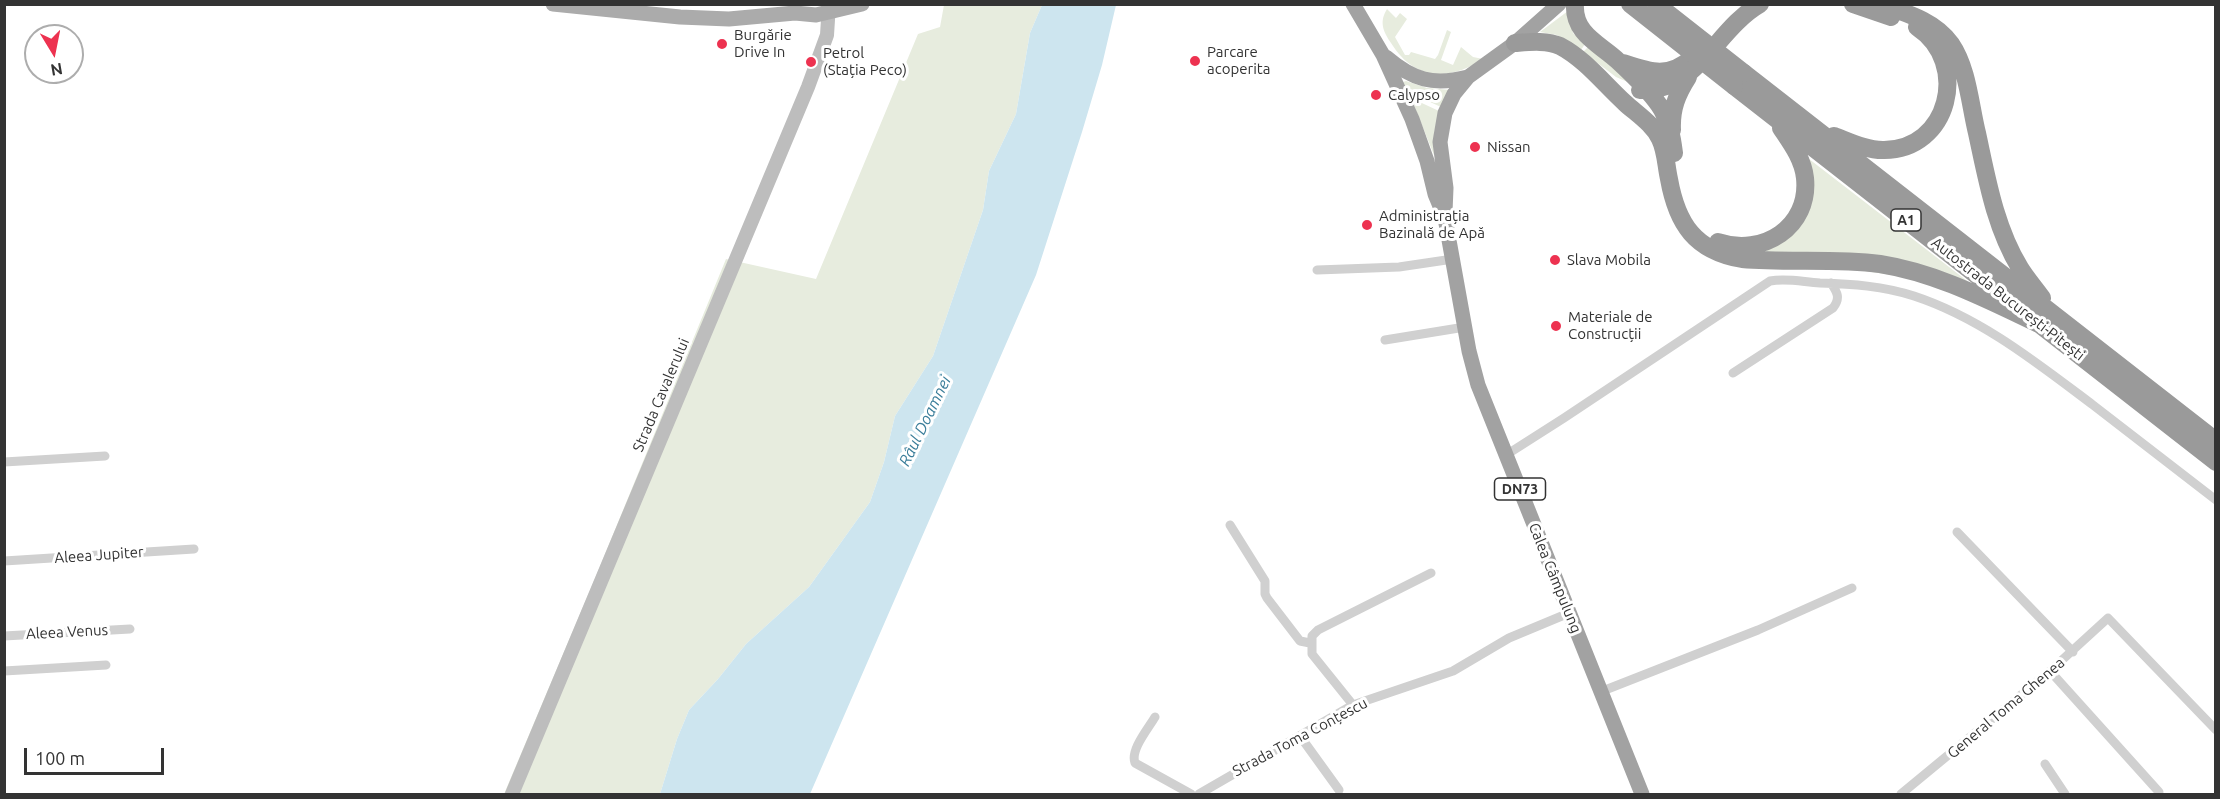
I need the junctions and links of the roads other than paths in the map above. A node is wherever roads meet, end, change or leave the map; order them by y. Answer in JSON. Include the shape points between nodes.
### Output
{"nodes":[{"id":1,"x":553,"y":4,"type":"edge"},
{"id":2,"x":814,"y":4,"type":"edge"},
{"id":3,"x":862,"y":4,"type":"edge"},
{"id":4,"x":1353,"y":4,"type":"edge"},
{"id":5,"x":1559,"y":4,"type":"edge"},
{"id":6,"x":1575,"y":4,"type":"edge"},
{"id":7,"x":1630,"y":4,"type":"edge"},
{"id":8,"x":1656,"y":4,"type":"edge"},
{"id":9,"x":1745,"y":4,"type":"edge"},
{"id":10,"x":1760,"y":4,"type":"edge"},
{"id":11,"x":1853,"y":4,"type":"edge"},
{"id":12,"x":1880,"y":4,"type":"edge"},
{"id":13,"x":829,"y":8,"type":"edge"},
{"id":14,"x":795,"y":13,"type":"junction"},
{"id":15,"x":1515,"y":43,"type":"junction"},
{"id":16,"x":1383,"y":55,"type":"junction"},
{"id":17,"x":1619,"y":61,"type":"junction"},
{"id":18,"x":1587,"y":66,"type":"junction"},
{"id":19,"x":1689,"y":75,"type":"junction"},
{"id":20,"x":1468,"y":77,"type":"junction"},
{"id":21,"x":1739,"y":80,"type":"junction"},
{"id":22,"x":1648,"y":90,"type":"junction"},
{"id":23,"x":1773,"y":116,"type":"junction"},
{"id":24,"x":1815,"y":128,"type":"junction"},
{"id":25,"x":1672,"y":140,"type":"junction"},
{"id":26,"x":1445,"y":218,"type":"junction"},
{"id":27,"x":1453,"y":259,"type":"junction"},
{"id":28,"x":1317,"y":270,"type":"dead end"},
{"id":29,"x":1831,"y":283,"type":"junction"},
{"id":30,"x":2046,"y":319,"type":"junction"},
{"id":31,"x":1465,"y":327,"type":"junction"},
{"id":32,"x":1385,"y":340,"type":"dead end"},
{"id":33,"x":1733,"y":373,"type":"dead end"},
{"id":34,"x":2216,"y":441,"type":"edge"},
{"id":35,"x":1506,"y":454,"type":"junction"},
{"id":36,"x":105,"y":456,"type":"dead end"},
{"id":37,"x":4,"y":462,"type":"edge"},
{"id":38,"x":2216,"y":462,"type":"edge"},
{"id":39,"x":2216,"y":500,"type":"edge"},
{"id":40,"x":1230,"y":525,"type":"dead end"},
{"id":41,"x":1957,"y":532,"type":"dead end"},
{"id":42,"x":194,"y":549,"type":"dead end"},
{"id":43,"x":4,"y":561,"type":"edge"},
{"id":44,"x":1431,"y":573,"type":"dead end"},
{"id":45,"x":1852,"y":588,"type":"dead end"},
{"id":46,"x":1569,"y":613,"type":"junction"},
{"id":47,"x":130,"y":629,"type":"dead end"},
{"id":48,"x":4,"y":636,"type":"edge"},
{"id":49,"x":1310,"y":643,"type":"junction"},
{"id":50,"x":2073,"y":652,"type":"junction"},
{"id":51,"x":106,"y":665,"type":"dead end"},
{"id":52,"x":4,"y":671,"type":"edge"},
{"id":53,"x":2050,"y":671,"type":"junction"},
{"id":54,"x":1600,"y":692,"type":"junction"},
{"id":55,"x":1353,"y":705,"type":"junction"},
{"id":56,"x":1155,"y":717,"type":"dead end"},
{"id":57,"x":2216,"y":730,"type":"edge"},
{"id":58,"x":1300,"y":736,"type":"junction"},
{"id":59,"x":2045,"y":764,"type":"dead end"},
{"id":60,"x":1339,"y":790,"type":"dead end"},
{"id":61,"x":2159,"y":792,"type":"dead end"},
{"id":62,"x":1640,"y":794,"type":"edge"},
{"id":63,"x":512,"y":795,"type":"edge"},
{"id":64,"x":1191,"y":795,"type":"edge"},
{"id":65,"x":1199,"y":795,"type":"edge"},
{"id":66,"x":1901,"y":795,"type":"edge"},
{"id":67,"x":2066,"y":795,"type":"edge"}],
"edges":[{"from":1,"to":14,"type":"main road","via":[[703,19]]},
{"from":2,"to":14,"type":"main road"},
{"from":3,"to":13,"type":"main road"},
{"from":4,"to":16,"type":"highway","name":"Calea Câmpulung"},
{"from":5,"to":15,"type":"highway","name":"Calea Câmpulung"},
{"from":6,"to":17,"type":"highway","via":[[1578,25],[1584,33]]},
{"from":7,"to":21,"type":"highway","name":"Autostrada București-Pitești","number":"A1","bridge":true},
{"from":8,"to":21,"type":"highway","name":"Autostrada București-Pitești","number":"A1","bridge":true},
{"from":9,"to":17,"type":"highway","via":[[1693,57],[1675,69],[1654,73]]},
{"from":10,"to":19,"type":"highway","via":[[1738,21]]},
{"from":11,"to":24,"type":"highway","via":[[1912,25],[1930,39],[1946,66],[1946,101],[1931,128],[1914,142],[1895,149],[1866,148]]},
{"from":12,"to":30,"type":"highway","via":[[1924,21],[1952,45],[1965,81],[2003,233]]},
{"from":13,"to":14,"type":"main road","via":[[816,15]]},
{"from":13,"to":63,"type":"main road","name":"Strada Cavalerului","via":[[827,35],[808,87]]},
{"from":15,"to":18,"type":"highway","via":[[1551,43]]},
{"from":15,"to":20,"type":"highway","name":"Calea Câmpulung"},
{"from":16,"to":20,"type":"highway","via":[[1401,70],[1426,80]]},
{"from":16,"to":26,"type":"highway","name":"Calea Câmpulung","via":[[1412,119]]},
{"from":17,"to":22,"type":"highway"},
{"from":18,"to":22,"type":"highway","via":[[1618,84]]},
{"from":18,"to":30,"type":"highway","via":[[1658,136],[1677,210],[1695,238],[1709,248],[1742,259],[1842,261],[1900,268]]},
{"from":19,"to":22,"type":"highway","via":[[1663,88]]},
{"from":19,"to":25,"type":"highway","via":[[1673,108]]},
{"from":20,"to":26,"type":"highway","name":"Calea Câmpulung","via":[[1454,94],[1441,129]]},
{"from":21,"to":23,"type":"highway","name":"Autostrada București-Pitești","number":"A1"},
{"from":21,"to":24,"type":"highway","name":"Autostrada București-Pitești","number":"A1"},
{"from":22,"to":25,"type":"highway","via":[[1661,107]]},
{"from":23,"to":25,"type":"highway","via":[[1802,164],[1805,190],[1800,210],[1786,229],[1756,246],[1720,243],[1691,220],[1679,192]]},
{"from":23,"to":30,"type":"highway","name":"Autostrada București-Pitești","number":"A1"},
{"from":24,"to":30,"type":"highway","name":"Autostrada București-Pitești","number":"A1"},
{"from":26,"to":27,"type":"highway","name":"Calea Câmpulung","number":"DN73"},
{"from":27,"to":28,"type":"street","via":[[1399,267]]},
{"from":27,"to":31,"type":"highway","name":"Calea Câmpulung","number":"DN73"},
{"from":29,"to":33,"type":"street","via":[[1838,296],[1833,308]]},
{"from":29,"to":35,"type":"street","via":[[1770,281]]},
{"from":29,"to":39,"type":"street","via":[[1862,285],[1916,297],[1984,328]]},
{"from":30,"to":34,"type":"highway","name":"Autostrada București-Pitești","number":"A1"},
{"from":30,"to":38,"type":"highway","name":"Autostrada București-Pitești","number":"A1"},
{"from":31,"to":32,"type":"street"},
{"from":31,"to":35,"type":"highway","name":"Calea Câmpulung","number":"DN73","via":[[1478,385]]},
{"from":35,"to":46,"type":"highway","name":"Calea Câmpulung","number":"DN73"},
{"from":36,"to":37,"type":"street"},
{"from":40,"to":49,"type":"street","via":[[1265,581],[1267,598],[1300,641]]},
{"from":41,"to":50,"type":"street"},
{"from":42,"to":43,"type":"street","name":"Aleea Jupiter"},
{"from":44,"to":49,"type":"street","via":[[1318,630]]},
{"from":45,"to":54,"type":"street"},
{"from":46,"to":54,"type":"highway","name":"Calea Câmpulung","number":"DN73"},
{"from":46,"to":55,"type":"street","name":"Strada Toma Conțescu","via":[[1509,638],[1454,671]]},
{"from":47,"to":48,"type":"street","name":"Aleea Venus"},
{"from":49,"to":55,"type":"street","via":[[1311,654]]},
{"from":50,"to":53,"type":"street","name":"General Toma Ghenea"},
{"from":50,"to":57,"type":"street","name":"General Toma Ghenea","via":[[2108,618]]},
{"from":51,"to":52,"type":"street"},
{"from":53,"to":61,"type":"street"},
{"from":53,"to":66,"type":"street","name":"General Toma Ghenea"},
{"from":54,"to":62,"type":"highway","name":"Calea Câmpulung","number":"DN73"},
{"from":55,"to":58,"type":"street","name":"Strada Toma Conțescu"},
{"from":56,"to":64,"type":"street","via":[[1133,760]]},
{"from":58,"to":60,"type":"street"},
{"from":58,"to":65,"type":"street","name":"Strada Toma Conțescu"},
{"from":59,"to":67,"type":"street"}]}
